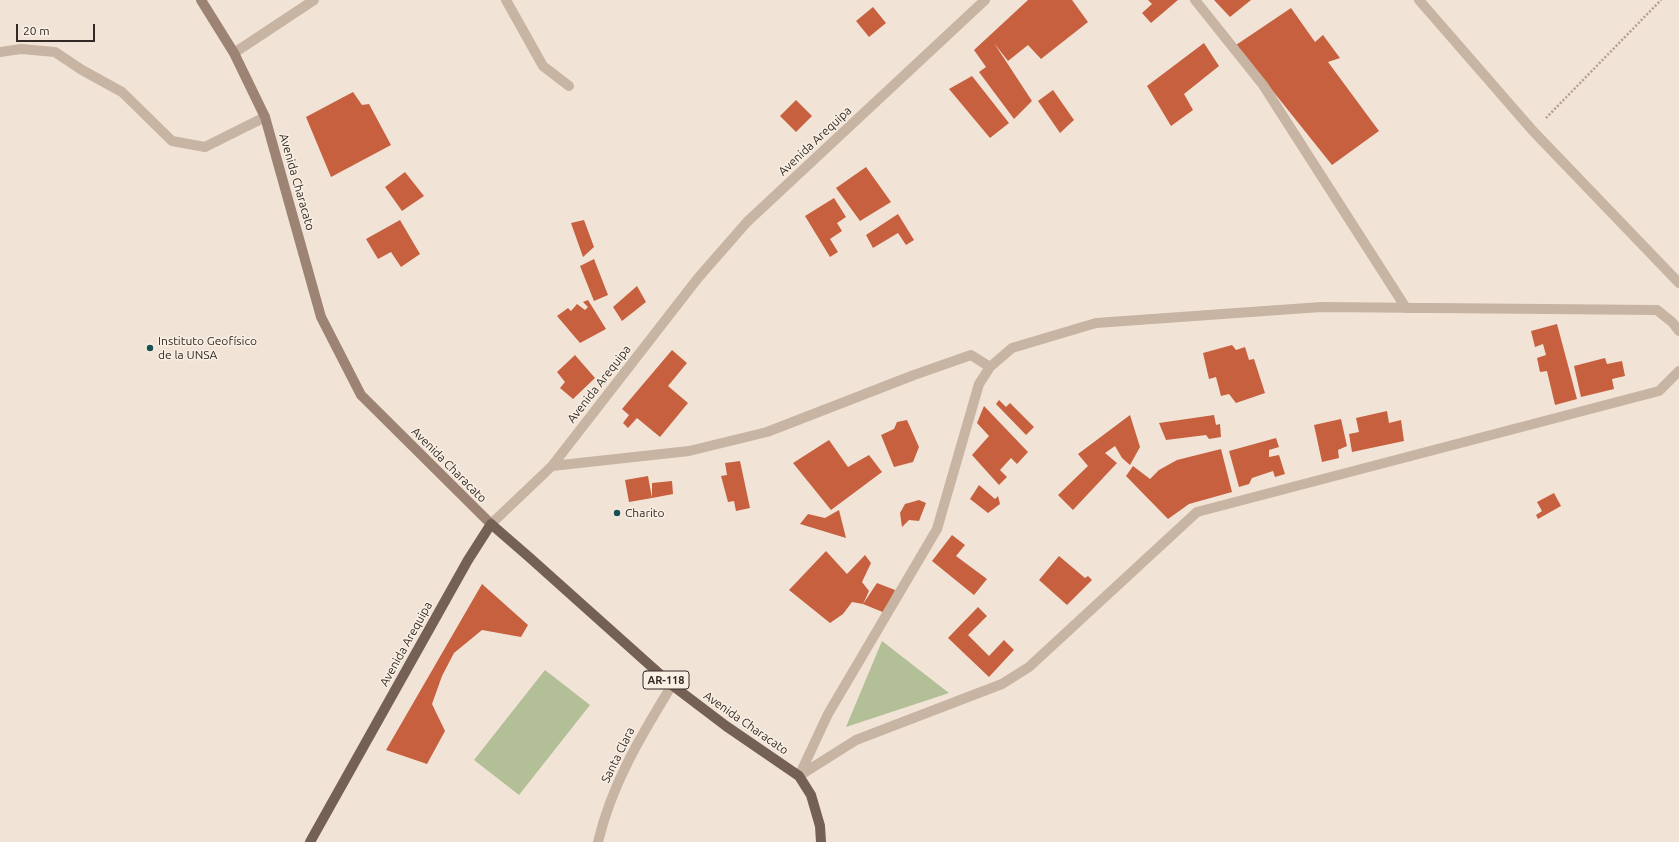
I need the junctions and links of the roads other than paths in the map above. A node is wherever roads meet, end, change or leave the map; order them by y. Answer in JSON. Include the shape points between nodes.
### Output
{"nodes":[{"id":1,"x":200,"y":0,"type":"edge"},
{"id":2,"x":314,"y":0,"type":"edge"},
{"id":3,"x":506,"y":0,"type":"edge"},
{"id":4,"x":985,"y":0,"type":"edge"},
{"id":5,"x":1194,"y":0,"type":"edge"},
{"id":6,"x":1419,"y":0,"type":"edge"},
{"id":7,"x":0,"y":52,"type":"edge"},
{"id":8,"x":234,"y":53,"type":"junction"},
{"id":9,"x":569,"y":86,"type":"dead end"},
{"id":10,"x":266,"y":117,"type":"junction"},
{"id":11,"x":1679,"y":283,"type":"edge"},
{"id":12,"x":1406,"y":308,"type":"junction"},
{"id":13,"x":1679,"y":331,"type":"edge"},
{"id":14,"x":990,"y":367,"type":"junction"},
{"id":15,"x":1679,"y":370,"type":"edge"},
{"id":16,"x":552,"y":466,"type":"junction"},
{"id":17,"x":491,"y":524,"type":"junction"},
{"id":18,"x":672,"y":685,"type":"junction"},
{"id":19,"x":798,"y":776,"type":"junction"},
{"id":20,"x":310,"y":842,"type":"edge"},
{"id":21,"x":598,"y":842,"type":"edge"},
{"id":22,"x":821,"y":842,"type":"edge"}],
"edges":[{"from":1,"to":8,"type":"main road","name":"Avenida Characato","number":"AR-118"},
{"from":2,"to":8,"type":"street"},
{"from":3,"to":9,"type":"street","via":[[543,66]]},
{"from":4,"to":16,"type":"street","name":"Avenida Arequipa","via":[[747,222],[698,278]]},
{"from":5,"to":12,"type":"street","via":[[1263,85]]},
{"from":6,"to":11,"type":"street","via":[[1533,131]]},
{"from":7,"to":10,"type":"street","via":[[21,49],[55,52],[122,92],[172,141],[205,147]]},
{"from":8,"to":10,"type":"main road","name":"Avenida Characato","number":"AR-118"},
{"from":10,"to":17,"type":"main road","name":"Avenida Characato","number":"AR-118","via":[[322,317],[361,395]]},
{"from":12,"to":13,"type":"street","via":[[1657,310]]},
{"from":12,"to":14,"type":"street","via":[[1322,308],[1096,323],[1012,348]]},
{"from":14,"to":16,"type":"street","via":[[971,355],[767,432],[690,451]]},
{"from":14,"to":19,"type":"street","via":[[979,384],[937,529],[828,714]]},
{"from":15,"to":19,"type":"street","via":[[1659,391],[1197,512],[1029,667],[1002,684],[856,740]]},
{"from":16,"to":17,"type":"street","name":"Avenida Arequipa"},
{"from":17,"to":18,"type":"main road","name":"Avenida Characato","number":"AR-118"},
{"from":17,"to":20,"type":"main road","name":"Avenida Arequipa","via":[[468,560]]},
{"from":18,"to":19,"type":"main road","name":"Avenida Characato","number":"AR-118"},
{"from":18,"to":21,"type":"street","name":"Santa Clara","via":[[633,749],[604,815]]},
{"from":19,"to":22,"type":"main road","name":"Avenida Characato","number":"AR-118","via":[[811,795],[820,826]]}]}
